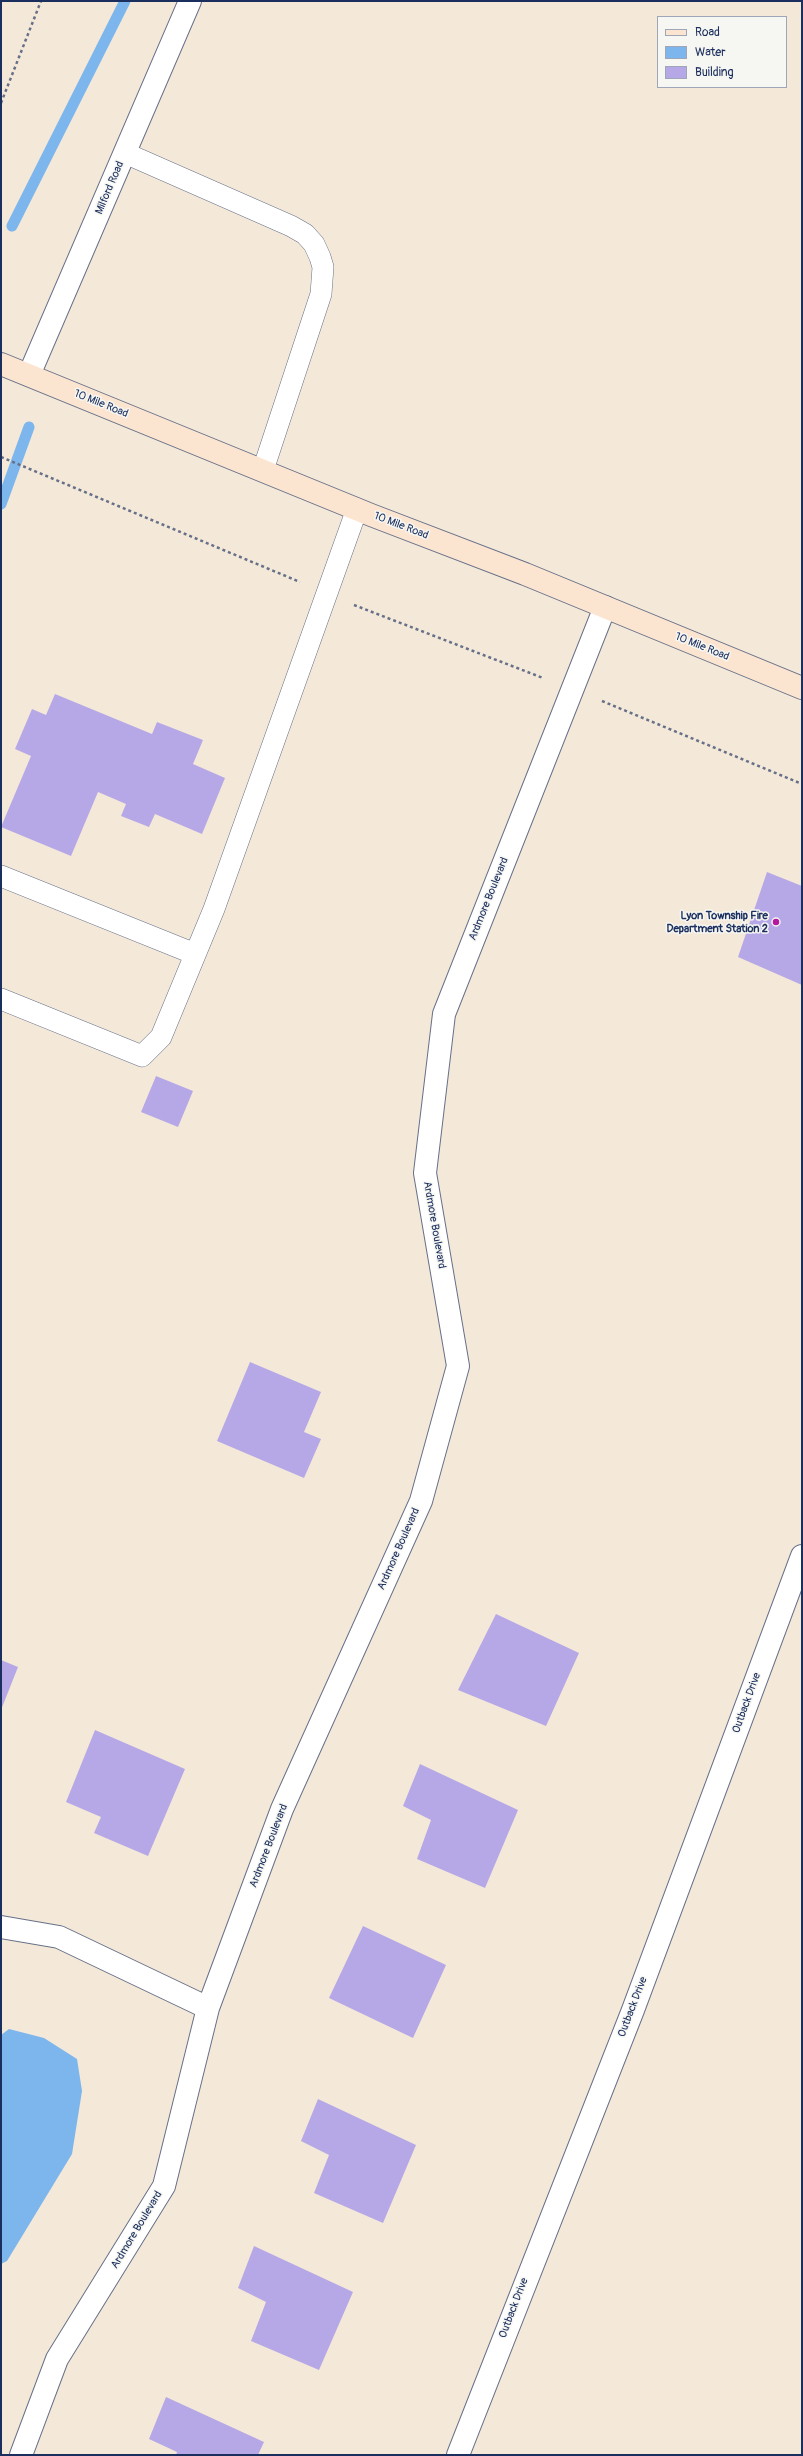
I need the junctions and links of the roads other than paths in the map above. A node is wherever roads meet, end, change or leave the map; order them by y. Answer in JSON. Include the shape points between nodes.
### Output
{"nodes":[{"id":1,"x":190,"y":1,"type":"edge"},
{"id":2,"x":124,"y":153,"type":"junction"},
{"id":3,"x":1,"y":364,"type":"edge"},
{"id":4,"x":30,"y":375,"type":"junction"},
{"id":5,"x":263,"y":470,"type":"junction"},
{"id":6,"x":357,"y":509,"type":"junction"},
{"id":7,"x":605,"y":607,"type":"junction"},
{"id":8,"x":802,"y":688,"type":"edge"},
{"id":9,"x":1,"y":876,"type":"edge"},
{"id":10,"x":195,"y":954,"type":"junction"},
{"id":11,"x":1,"y":999,"type":"edge"},
{"id":12,"x":802,"y":1556,"type":"edge"},
{"id":13,"x":1,"y":1928,"type":"edge"},
{"id":14,"x":208,"y":2008,"type":"junction"},
{"id":15,"x":21,"y":2455,"type":"edge"},
{"id":16,"x":458,"y":2455,"type":"edge"}],
"edges":[{"from":1,"to":2,"type":"street","name":"Milford Road"},
{"from":2,"to":4,"type":"street","name":"Milford Road"},
{"from":2,"to":5,"type":"lane","via":[[291,226],[310,239],[320,257],[323,267],[321,294]]},
{"from":3,"to":4,"type":"main road","name":"10 Mile Road"},
{"from":4,"to":5,"type":"main road","name":"10 Mile Road"},
{"from":5,"to":6,"type":"main road","name":"10 Mile Road"},
{"from":6,"to":7,"type":"main road","name":"10 Mile Road"},
{"from":6,"to":10,"type":"lane","via":[[214,909]]},
{"from":7,"to":8,"type":"main road","name":"10 Mile Road"},
{"from":7,"to":14,"type":"street","name":"Ardmore Boulevard","via":[[444,1014],[426,1173],[458,1366],[421,1501],[282,1809]]},
{"from":9,"to":10,"type":"lane"},
{"from":10,"to":11,"type":"lane","via":[[161,1037],[142,1056]]},
{"from":12,"to":16,"type":"street","name":"Outback Drive","via":[[633,2010]]},
{"from":13,"to":14,"type":"street","via":[[59,1937]]},
{"from":14,"to":15,"type":"street","name":"Ardmore Boulevard","via":[[164,2186],[58,2359]]}]}
